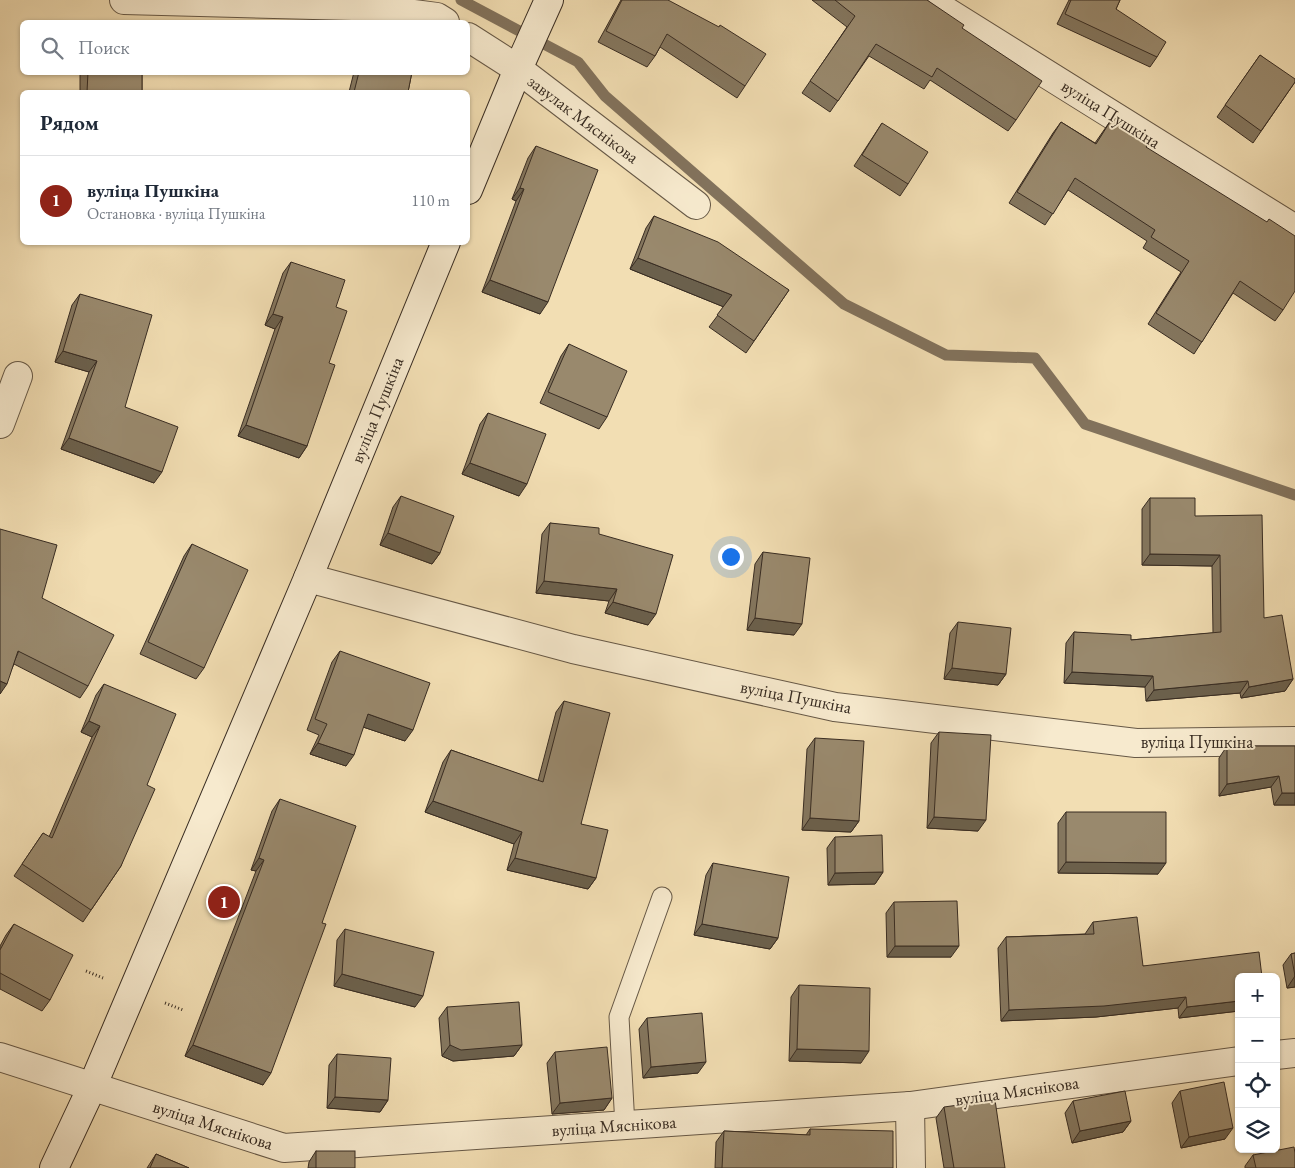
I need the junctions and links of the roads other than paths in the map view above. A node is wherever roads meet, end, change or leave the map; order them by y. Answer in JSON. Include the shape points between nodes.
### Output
{"nodes":[{"id":1,"x":124,"y":0,"type":"edge"},
{"id":2,"x":928,"y":0,"type":"edge"},
{"id":3,"x":545,"y":9,"type":"edge"},
{"id":4,"x":441,"y":20,"type":"edge"},
{"id":5,"x":470,"y":38,"type":"edge"},
{"id":6,"x":521,"y":61,"type":"junction"},
{"id":7,"x":470,"y":185,"type":"edge"},
{"id":8,"x":696,"y":205,"type":"dead end"},
{"id":9,"x":1295,"y":229,"type":"edge"},
{"id":10,"x":445,"y":245,"type":"edge"},
{"id":11,"x":18,"y":376,"type":"dead end"},
{"id":12,"x":0,"y":424,"type":"edge"},
{"id":13,"x":308,"y":578,"type":"junction"},
{"id":14,"x":1295,"y":742,"type":"edge"},
{"id":15,"x":662,"y":897,"type":"dead end"},
{"id":16,"x":1295,"y":1053,"type":"edge"},
{"id":17,"x":1280,"y":1055,"type":"edge"},
{"id":18,"x":0,"y":1057,"type":"edge"},
{"id":19,"x":1235,"y":1061,"type":"edge"},
{"id":20,"x":92,"y":1087,"type":"junction"},
{"id":21,"x":910,"y":1106,"type":"junction"},
{"id":22,"x":625,"y":1126,"type":"junction"},
{"id":23,"x":284,"y":1158,"type":"edge"},
{"id":24,"x":54,"y":1168,"type":"edge"},
{"id":25,"x":911,"y":1168,"type":"edge"}],
"edges":[{"from":1,"to":4,"type":"street","via":[[353,6]]},
{"from":2,"to":9,"type":"street","name":"вуліца Пушкіна"},
{"from":3,"to":6,"type":"street"},
{"from":5,"to":6,"type":"street","name":"завулак Мяснікова"},
{"from":6,"to":7,"type":"street"},
{"from":6,"to":8,"type":"street","name":"завулак Мяснікова"},
{"from":10,"to":13,"type":"street","name":"вуліца Пушкіна"},
{"from":11,"to":12,"type":"street"},
{"from":13,"to":14,"type":"street","name":"вуліца Пушкіна","via":[[573,649],[835,707],[1136,743]]},
{"from":13,"to":20,"type":"street","name":"вуліца Пушкіна"},
{"from":15,"to":22,"type":"lane","via":[[619,1017]]},
{"from":16,"to":17,"type":"street"},
{"from":18,"to":20,"type":"street","name":"вуліца Мяснікова"},
{"from":19,"to":21,"type":"street","name":"вуліца Мяснікова"},
{"from":20,"to":23,"type":"street","name":"вуліца Мяснікова"},
{"from":20,"to":24,"type":"street","name":"вуліца Пушкіна"},
{"from":21,"to":22,"type":"street","name":"вуліца Мяснікова"},
{"from":21,"to":25,"type":"street"},
{"from":22,"to":23,"type":"street","name":"вуліца Мяснікова"}]}
